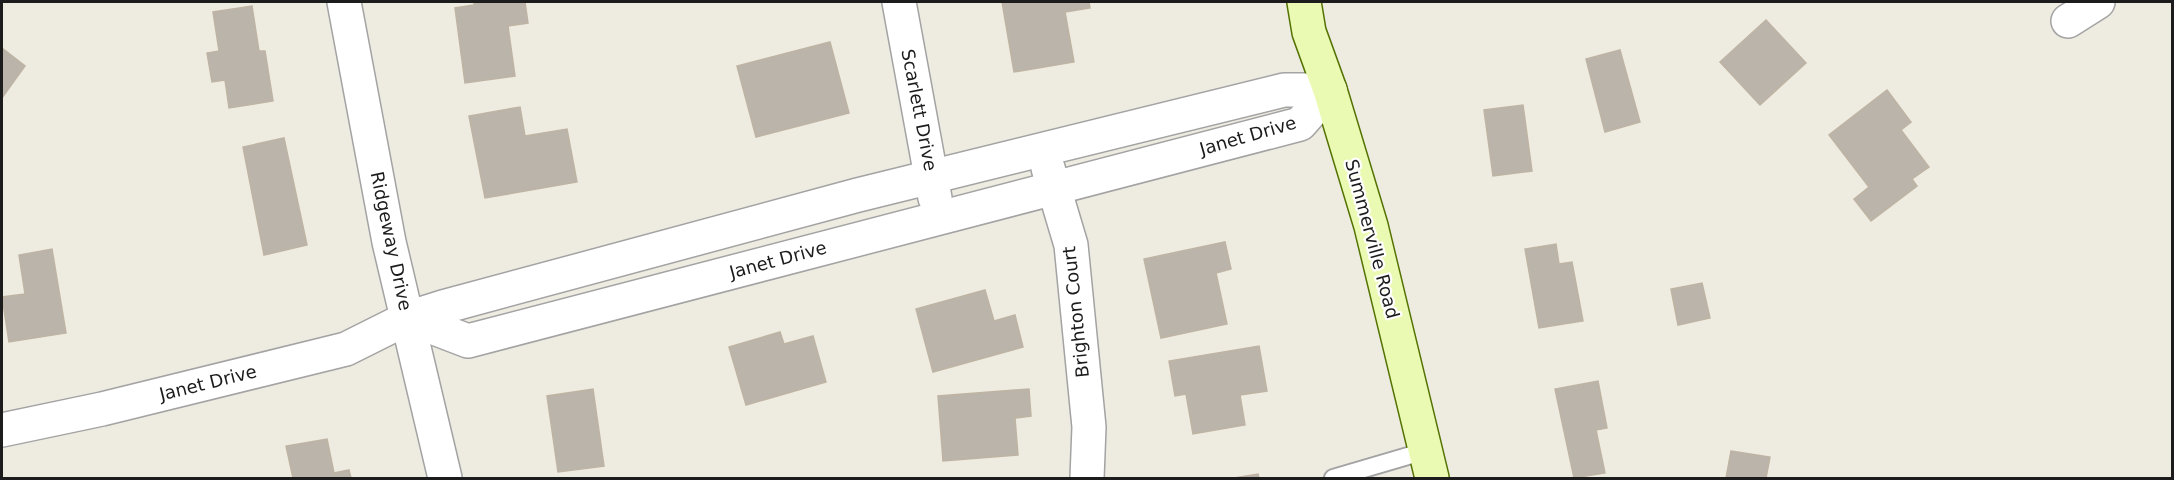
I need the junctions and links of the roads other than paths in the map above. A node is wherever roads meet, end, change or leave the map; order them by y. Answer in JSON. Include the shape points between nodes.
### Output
{"nodes":[{"id":1,"x":344,"y":2,"type":"edge"},
{"id":2,"x":899,"y":2,"type":"edge"},
{"id":3,"x":1304,"y":2,"type":"edge"},
{"id":4,"x":2098,"y":2,"type":"edge"},
{"id":5,"x":2068,"y":21,"type":"dead end"},
{"id":6,"x":1330,"y":90,"type":"junction"},
{"id":7,"x":1043,"y":149,"type":"junction"},
{"id":8,"x":932,"y":178,"type":"junction"},
{"id":9,"x":1054,"y":189,"type":"junction"},
{"id":10,"x":939,"y":218,"type":"junction"},
{"id":11,"x":408,"y":318,"type":"junction"},
{"id":12,"x":2,"y":430,"type":"edge"},
{"id":13,"x":1429,"y":465,"type":"edge"},
{"id":14,"x":1364,"y":474,"type":"edge"},
{"id":15,"x":445,"y":478,"type":"edge"},
{"id":16,"x":1087,"y":478,"type":"edge"},
{"id":17,"x":1333,"y":478,"type":"edge"}],
"edges":[{"from":1,"to":11,"type":"street","name":"Ridgeway Drive","via":[[389,242]]},
{"from":2,"to":8,"type":"street","name":"Scarlett Drive"},
{"from":3,"to":6,"type":"main road","name":"Summerville Road","via":[[1309,32]]},
{"from":4,"to":5,"type":"street"},
{"from":6,"to":7,"type":"street","name":"Janet Drive","via":[[1284,90]]},
{"from":6,"to":9,"type":"street","name":"Janet Drive","via":[[1300,124]]},
{"from":6,"to":13,"type":"main road","name":"Summerville Road","via":[[1371,226]]},
{"from":7,"to":8,"type":"street","name":"Janet Drive"},
{"from":7,"to":9,"type":"street","name":"Brighton Court"},
{"from":8,"to":10,"type":"street","name":"Scarlett Drive"},
{"from":8,"to":11,"type":"street","name":"Janet Drive"},
{"from":9,"to":10,"type":"street","name":"Janet Drive"},
{"from":9,"to":16,"type":"street","name":"Brighton Court","via":[[1071,245],[1089,427]]},
{"from":10,"to":11,"type":"street","name":"Janet Drive","via":[[468,341]]},
{"from":11,"to":12,"type":"street","name":"Janet Drive","via":[[346,349]]},
{"from":11,"to":15,"type":"street","name":"Ridgeway Drive"},
{"from":13,"to":14,"type":"lane"},
{"from":14,"to":17,"type":"lane"}]}
